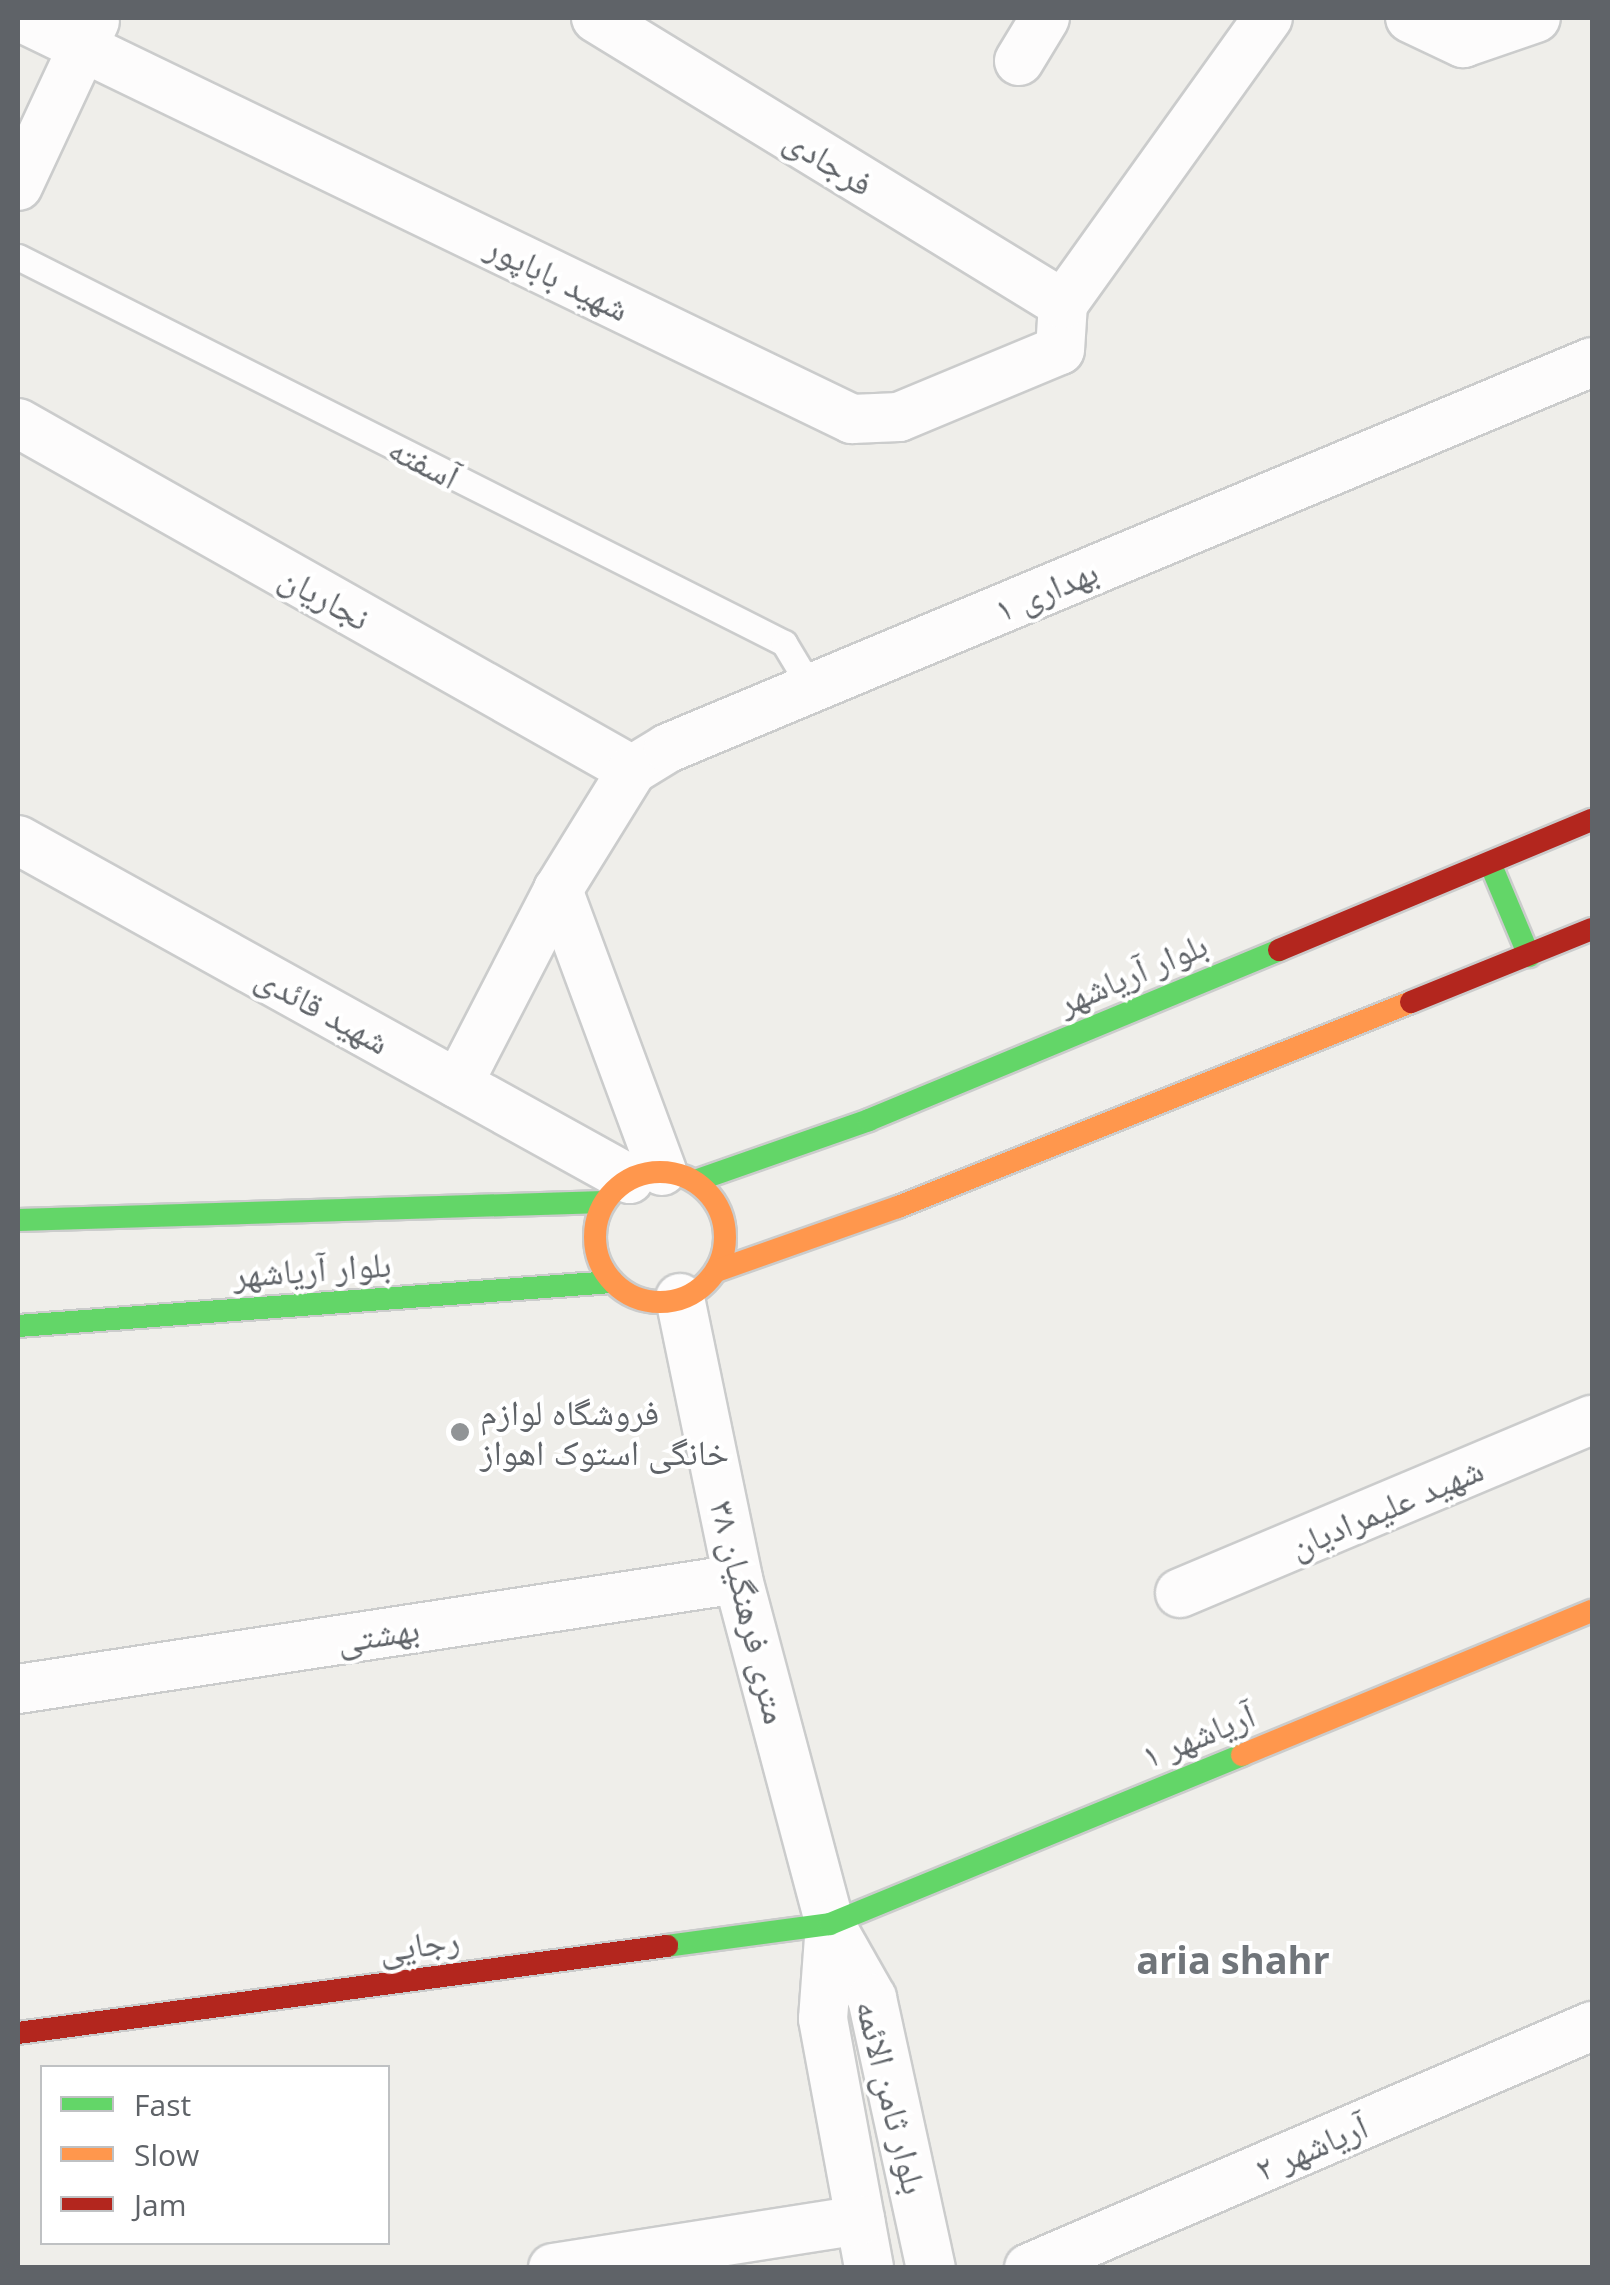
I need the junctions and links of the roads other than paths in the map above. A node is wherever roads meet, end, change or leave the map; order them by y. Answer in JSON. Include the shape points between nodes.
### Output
{"nodes":[{"id":1,"x":22,"y":18,"type":"edge"},
{"id":2,"x":596,"y":18,"type":"edge"},
{"id":3,"x":1045,"y":18,"type":"edge"},
{"id":4,"x":1268,"y":18,"type":"edge"},
{"id":5,"x":1410,"y":18,"type":"edge"},
{"id":6,"x":1536,"y":18,"type":"edge"},
{"id":7,"x":90,"y":32,"type":"edge"},
{"id":8,"x":1019,"y":61,"type":"dead end"},
{"id":9,"x":18,"y":186,"type":"edge"},
{"id":10,"x":18,"y":257,"type":"edge"},
{"id":11,"x":1063,"y":304,"type":"junction"},
{"id":12,"x":1592,"y":362,"type":"edge"},
{"id":13,"x":18,"y":423,"type":"edge"},
{"id":14,"x":811,"y":688,"type":"junction"},
{"id":15,"x":632,"y":770,"type":"junction"},
{"id":16,"x":1592,"y":820,"type":"edge"},
{"id":17,"x":18,"y":840,"type":"edge"},
{"id":18,"x":1490,"y":863,"type":"junction"},
{"id":19,"x":558,"y":890,"type":"junction"},
{"id":20,"x":1592,"y":929,"type":"edge"},
{"id":21,"x":1529,"y":956,"type":"junction"},
{"id":22,"x":458,"y":1084,"type":"junction"},
{"id":23,"x":647,"y":1183,"type":"junction"},
{"id":24,"x":18,"y":1220,"type":"edge"},
{"id":25,"x":612,"y":1282,"type":"junction"},
{"id":26,"x":698,"y":1284,"type":"junction"},
{"id":27,"x":18,"y":1326,"type":"edge"},
{"id":28,"x":1592,"y":1420,"type":"edge"},
{"id":29,"x":738,"y":1578,"type":"junction"},
{"id":30,"x":1180,"y":1593,"type":"dead end"},
{"id":31,"x":1592,"y":1611,"type":"edge"},
{"id":32,"x":18,"y":1689,"type":"edge"},
{"id":33,"x":830,"y":1924,"type":"junction"},
{"id":34,"x":1592,"y":2026,"type":"edge"},
{"id":35,"x":18,"y":2033,"type":"edge"},
{"id":36,"x":860,"y":2220,"type":"junction"},
{"id":37,"x":553,"y":2268,"type":"edge"},
{"id":38,"x":870,"y":2268,"type":"edge"},
{"id":39,"x":931,"y":2268,"type":"edge"},
{"id":40,"x":1029,"y":2268,"type":"edge"}],
"edges":[{"from":1,"to":7,"type":"street","name":"شهید باباپور"},
{"from":2,"to":11,"type":"street","name":"فرجادی"},
{"from":3,"to":8,"type":"street"},
{"from":4,"to":11,"type":"street"},
{"from":5,"to":6,"type":"street","via":[[1463,42]]},
{"from":7,"to":9,"type":"street"},
{"from":7,"to":11,"type":"street","name":"شهید باباپور","via":[[852,419],[899,417],[1060,350]]},
{"from":10,"to":14,"type":"lane","name":"آسفته","via":[[784,643]]},
{"from":12,"to":14,"type":"street","name":"بهداری ۱"},
{"from":13,"to":15,"type":"street","name":"نجاریان"},
{"from":14,"to":15,"type":"street","name":"بهداری ۱"},
{"from":15,"to":19,"type":"street"},
{"from":16,"to":18,"type":"street","name":"بلوار آریاشهر"},
{"from":17,"to":22,"type":"street","name":"شهید قائدی"},
{"from":18,"to":21,"type":"street"},
{"from":18,"to":23,"type":"street","name":"بلوار آریاشهر","via":[[869,1120]]},
{"from":19,"to":22,"type":"street"},
{"from":19,"to":23,"type":"street"},
{"from":20,"to":21,"type":"street"},
{"from":21,"to":26,"type":"street"},
{"from":22,"to":23,"type":"street","name":"شهید قائدی"},
{"from":23,"to":24,"type":"street","name":"بلوار آریاشهر"},
{"from":23,"to":25,"type":"street","via":[[594,1229]]},
{"from":23,"to":26,"type":"street","via":[[718,1206],[726,1239]]},
{"from":25,"to":26,"type":"street","via":[[637,1298]]},
{"from":25,"to":27,"type":"street","name":"بلوار آریاشهر"},
{"from":26,"to":29,"type":"street","name":"۳۸ متری فرهنگیان"},
{"from":28,"to":30,"type":"street","name":"شهید علیمرادیان"},
{"from":29,"to":32,"type":"street","name":"بهشتی"},
{"from":29,"to":33,"type":"street","name":"۳۸ متری فرهنگیان"},
{"from":31,"to":33,"type":"street","name":"آریاشهر ۱"},
{"from":33,"to":35,"type":"street","name":"رجایی"},
{"from":33,"to":36,"type":"street","name":"بلوار ثامن الائمه","via":[[823,2019]]},
{"from":33,"to":39,"type":"street","name":"بلوار ثامن الائمه","via":[[872,1998]]},
{"from":34,"to":40,"type":"street","name":"آریاشهر ۲"},
{"from":36,"to":37,"type":"street"},
{"from":36,"to":38,"type":"street","name":"بلوار ثامن الائمه"}]}
